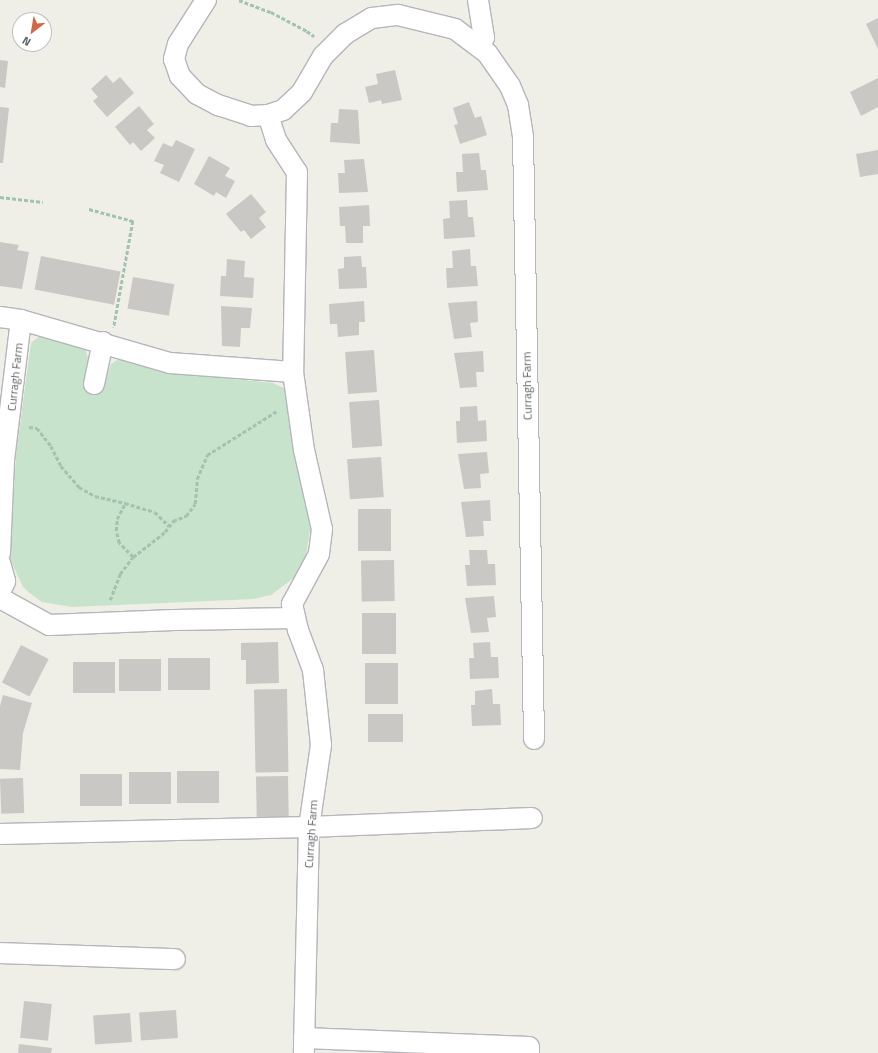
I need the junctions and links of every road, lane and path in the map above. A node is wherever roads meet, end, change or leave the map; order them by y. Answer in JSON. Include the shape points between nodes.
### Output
{"nodes":[{"id":1,"x":206,"y":0,"type":"edge"},
{"id":2,"x":239,"y":0,"type":"edge"},
{"id":3,"x":478,"y":0,"type":"edge"},
{"id":4,"x":479,"y":45,"type":"junction"},
{"id":5,"x":328,"y":50,"type":"junction"},
{"id":6,"x":268,"y":115,"type":"junction"},
{"id":7,"x":0,"y":197,"type":"edge"},
{"id":8,"x":43,"y":202,"type":"dead end"},
{"id":9,"x":89,"y":209,"type":"dead end"},
{"id":10,"x":0,"y":317,"type":"edge"},
{"id":11,"x":21,"y":320,"type":"junction"},
{"id":12,"x":107,"y":344,"type":"junction"},
{"id":13,"x":293,"y":372,"type":"junction"},
{"id":14,"x":94,"y":384,"type":"dead end"},
{"id":15,"x":297,"y":400,"type":"junction"},
{"id":16,"x":10,"y":424,"type":"junction"},
{"id":17,"x":125,"y":503,"type":"junction"},
{"id":18,"x":169,"y":526,"type":"junction"},
{"id":19,"x":0,"y":553,"type":"edge"},
{"id":20,"x":133,"y":557,"type":"junction"},
{"id":21,"x":0,"y":563,"type":"edge"},
{"id":22,"x":0,"y":593,"type":"edge"},
{"id":23,"x":0,"y":598,"type":"edge"},
{"id":24,"x":110,"y":600,"type":"dead end"},
{"id":25,"x":295,"y":618,"type":"junction"},
{"id":26,"x":534,"y":739,"type":"dead end"},
{"id":27,"x":532,"y":818,"type":"dead end"},
{"id":28,"x":309,"y":826,"type":"junction"},
{"id":29,"x":0,"y":834,"type":"edge"},
{"id":30,"x":0,"y":953,"type":"edge"},
{"id":31,"x":175,"y":959,"type":"dead end"},
{"id":32,"x":304,"y":1046,"type":"edge"},
{"id":33,"x":529,"y":1053,"type":"edge"}],
"edges":[{"from":1,"to":6,"type":"street","name":"Curragh Farm","via":[[178,44],[174,59],[180,76],[197,94],[218,105],[251,116]]},
{"from":2,"to":5,"type":"path","via":[[272,12],[307,30]]},
{"from":3,"to":4,"type":"street","via":[[484,38]]},
{"from":4,"to":5,"type":"street","name":"Curragh Farm","via":[[455,29],[398,15],[372,18],[345,34]]},
{"from":4,"to":26,"type":"street","name":"Curragh Farm","via":[[510,86],[518,105],[523,138]]},
{"from":5,"to":6,"type":"street","name":"Curragh Farm","via":[[302,92],[283,110]]},
{"from":6,"to":13,"type":"street","name":"Curragh Farm","via":[[276,140],[296,172]]},
{"from":7,"to":8,"type":"path"},
{"from":9,"to":12,"type":"path","via":[[133,221]]},
{"from":10,"to":11,"type":"street"},
{"from":11,"to":12,"type":"street"},
{"from":11,"to":16,"type":"street","name":"Curragh Farm"},
{"from":12,"to":13,"type":"street","via":[[170,363]]},
{"from":12,"to":14,"type":"street"},
{"from":13,"to":15,"type":"street","name":"Curragh Farm"},
{"from":15,"to":18,"type":"path","via":[[223,442],[207,454],[197,479],[195,504],[186,516],[173,521]]},
{"from":15,"to":25,"type":"street","name":"Curragh Farm","via":[[304,450],[322,529],[318,554],[292,604]]},
{"from":16,"to":17,"type":"path","via":[[37,428],[79,487],[95,496]]},
{"from":16,"to":19,"type":"street","name":"Curragh Farm","via":[[4,460]]},
{"from":17,"to":18,"type":"path","via":[[155,512]]},
{"from":17,"to":20,"type":"path","via":[[117,519],[116,531],[119,543]]},
{"from":18,"to":20,"type":"path"},
{"from":20,"to":24,"type":"path","via":[[120,574]]},
{"from":21,"to":22,"type":"street","via":[[5,581]]},
{"from":23,"to":25,"type":"street","via":[[50,625]]},
{"from":25,"to":28,"type":"street","name":"Curragh Farm","via":[[313,670],[321,745]]},
{"from":27,"to":28,"type":"street"},
{"from":28,"to":29,"type":"street"},
{"from":28,"to":32,"type":"street","name":"Curragh Farm"},
{"from":30,"to":31,"type":"street"},
{"from":32,"to":33,"type":"street","via":[[529,1047]]}]}
